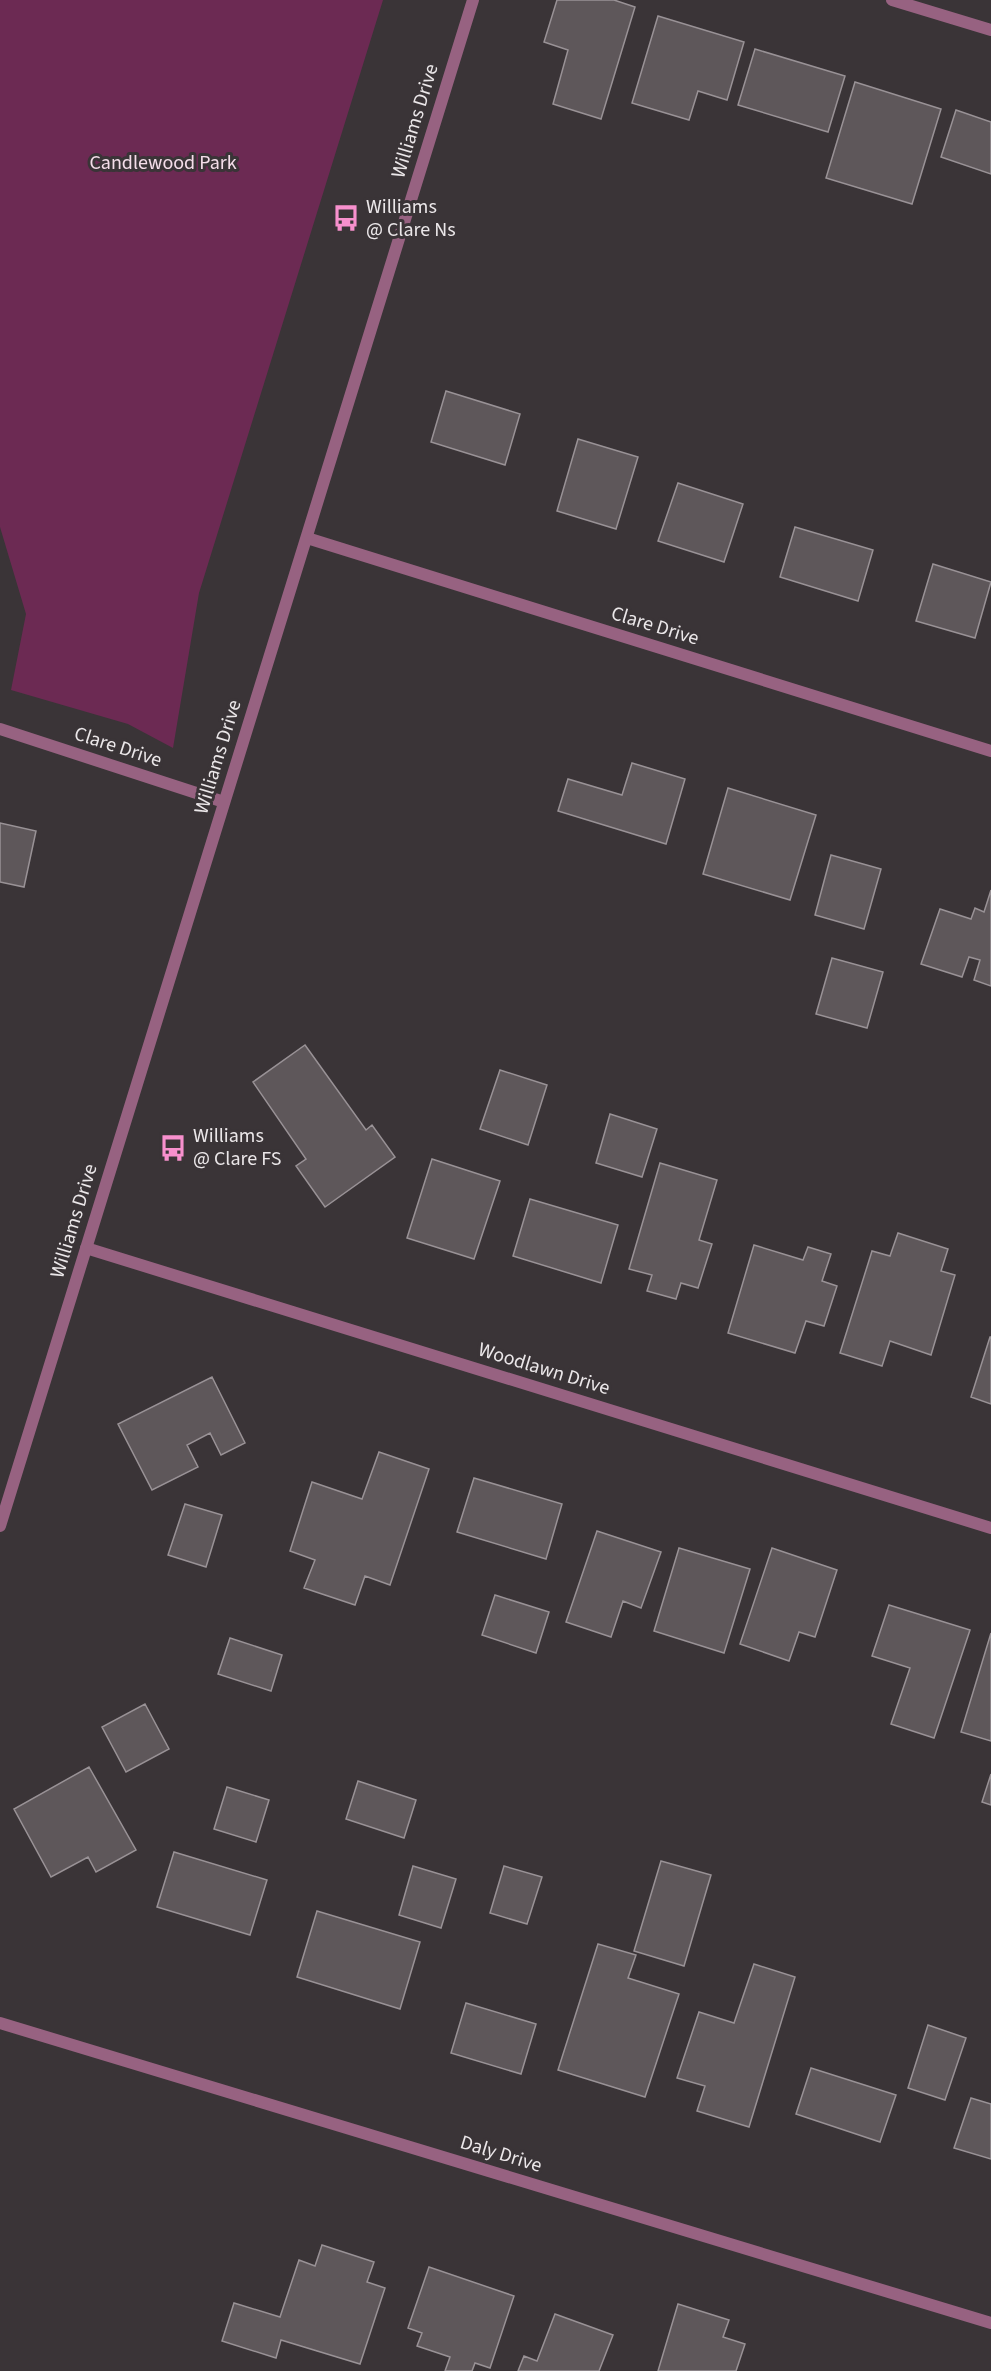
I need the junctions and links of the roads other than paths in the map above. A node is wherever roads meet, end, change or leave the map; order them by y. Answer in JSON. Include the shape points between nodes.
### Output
{"nodes":[{"id":1,"x":473,"y":0,"type":"edge"},
{"id":2,"x":892,"y":0,"type":"edge"},
{"id":3,"x":991,"y":30,"type":"edge"},
{"id":4,"x":306,"y":538,"type":"junction"},
{"id":5,"x":0,"y":729,"type":"edge"},
{"id":6,"x":991,"y":751,"type":"edge"},
{"id":7,"x":224,"y":802,"type":"junction"},
{"id":8,"x":86,"y":1248,"type":"junction"},
{"id":9,"x":0,"y":1526,"type":"edge"},
{"id":10,"x":991,"y":1528,"type":"edge"},
{"id":11,"x":0,"y":2023,"type":"edge"},
{"id":12,"x":991,"y":2322,"type":"edge"}],
"edges":[{"from":1,"to":4,"type":"street","name":"Williams Drive"},
{"from":2,"to":3,"type":"street"},
{"from":4,"to":6,"type":"street","name":"Clare Drive"},
{"from":4,"to":7,"type":"street","name":"Williams Drive"},
{"from":5,"to":7,"type":"street","name":"Clare Drive"},
{"from":7,"to":8,"type":"street","name":"Williams Drive"},
{"from":8,"to":9,"type":"street","name":"Williams Drive"},
{"from":8,"to":10,"type":"street","name":"Woodlawn Drive"},
{"from":11,"to":12,"type":"street","name":"Daly Drive"}]}
